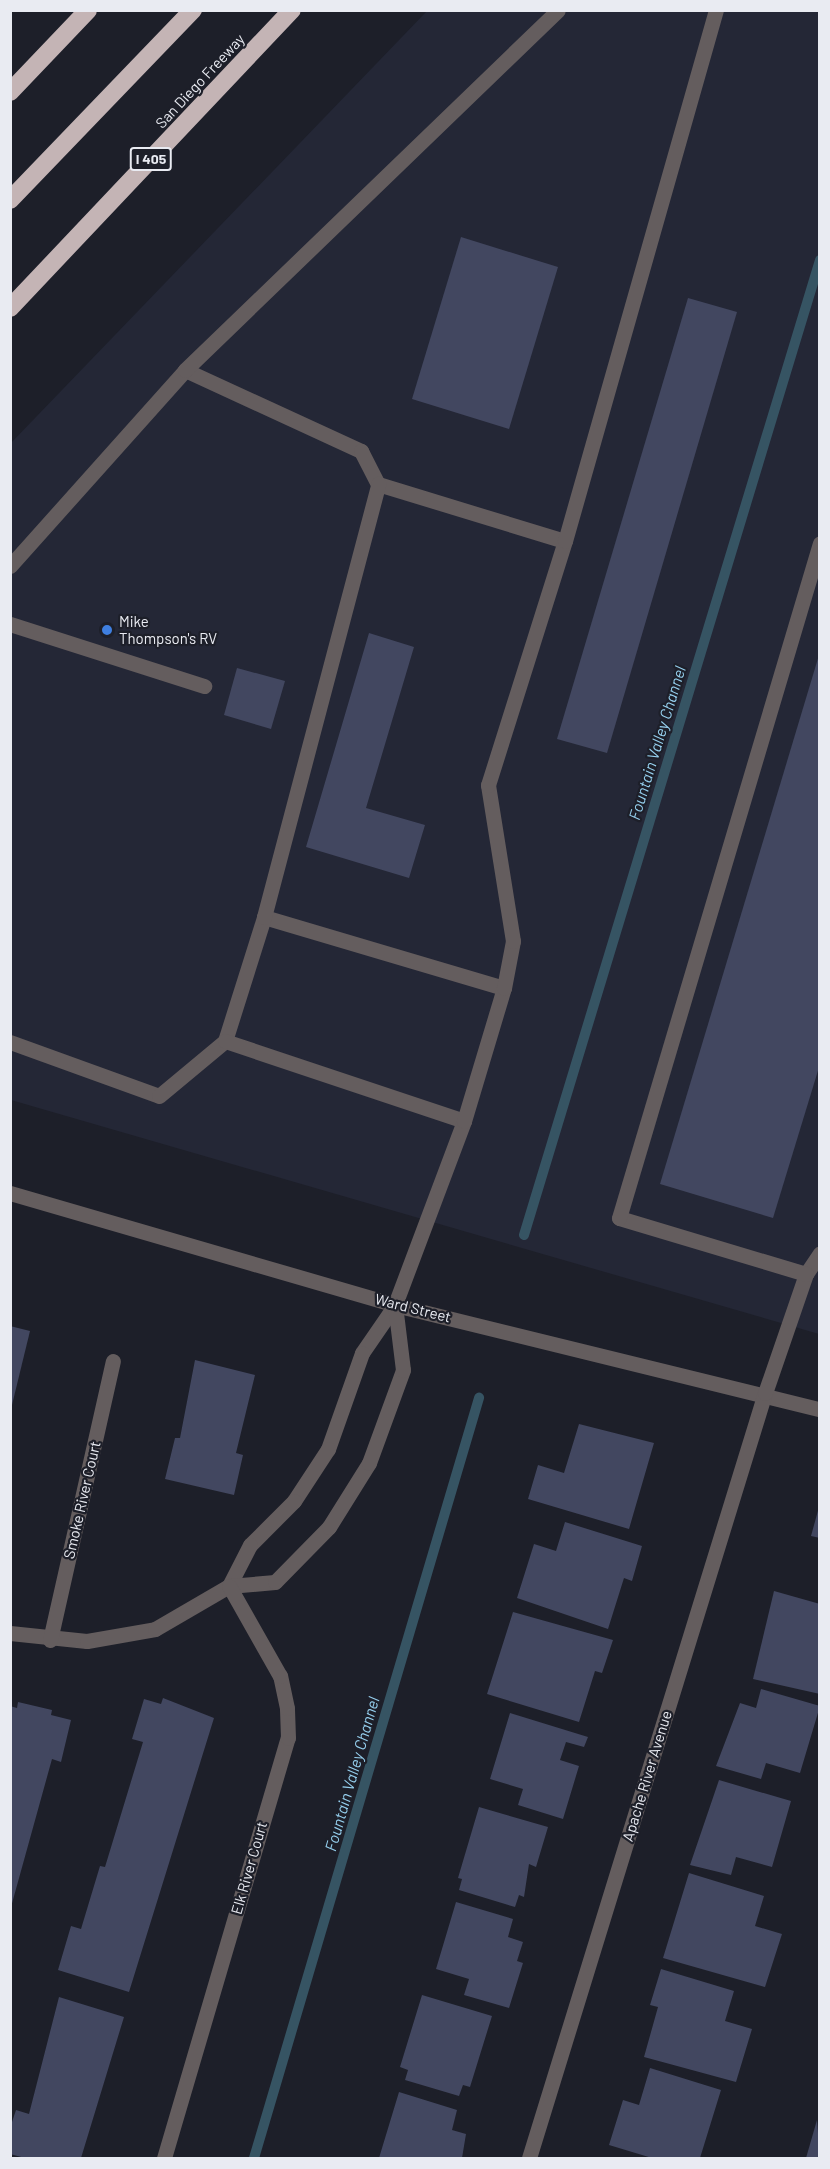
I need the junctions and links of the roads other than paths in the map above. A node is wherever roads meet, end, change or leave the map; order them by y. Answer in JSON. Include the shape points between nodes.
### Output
{"nodes":[{"id":1,"x":88,"y":10,"type":"edge"},
{"id":2,"x":193,"y":10,"type":"edge"},
{"id":3,"x":292,"y":10,"type":"edge"},
{"id":4,"x":558,"y":10,"type":"edge"},
{"id":5,"x":716,"y":10,"type":"edge"},
{"id":6,"x":10,"y":92,"type":"edge"},
{"id":7,"x":10,"y":200,"type":"edge"},
{"id":8,"x":10,"y":308,"type":"edge"},
{"id":9,"x":185,"y":370,"type":"junction"},
{"id":10,"x":378,"y":484,"type":"junction"},
{"id":11,"x":565,"y":541,"type":"junction"},
{"id":12,"x":819,"y":543,"type":"edge"},
{"id":13,"x":10,"y":566,"type":"edge"},
{"id":14,"x":813,"y":588,"type":"edge"},
{"id":15,"x":10,"y":624,"type":"edge"},
{"id":16,"x":204,"y":686,"type":"dead end"},
{"id":17,"x":264,"y":917,"type":"junction"},
{"id":18,"x":504,"y":988,"type":"junction"},
{"id":19,"x":225,"y":1041,"type":"junction"},
{"id":20,"x":10,"y":1042,"type":"edge"},
{"id":21,"x":464,"y":1121,"type":"junction"},
{"id":22,"x":10,"y":1192,"type":"edge"},
{"id":23,"x":819,"y":1253,"type":"edge"},
{"id":24,"x":806,"y":1274,"type":"junction"},
{"id":25,"x":395,"y":1305,"type":"junction"},
{"id":26,"x":113,"y":1361,"type":"dead end"},
{"id":27,"x":765,"y":1393,"type":"junction"},
{"id":28,"x":819,"y":1409,"type":"edge"},
{"id":29,"x":229,"y":1586,"type":"junction"},
{"id":30,"x":10,"y":1634,"type":"edge"},
{"id":31,"x":50,"y":1640,"type":"junction"},
{"id":32,"x":164,"y":2158,"type":"edge"},
{"id":33,"x":529,"y":2158,"type":"edge"}],
"edges":[{"from":1,"to":6,"type":"highway"},
{"from":2,"to":7,"type":"highway"},
{"from":3,"to":8,"type":"highway","name":"San Diego Freeway","number":"I 405"},
{"from":4,"to":9,"type":"street"},
{"from":5,"to":11,"type":"street"},
{"from":9,"to":10,"type":"street","via":[[361,452]]},
{"from":9,"to":13,"type":"street"},
{"from":10,"to":11,"type":"street"},
{"from":10,"to":17,"type":"street"},
{"from":11,"to":18,"type":"street","via":[[488,785],[513,941]]},
{"from":12,"to":14,"type":"street"},
{"from":14,"to":24,"type":"street","via":[[619,1218]]},
{"from":15,"to":16,"type":"street"},
{"from":17,"to":18,"type":"street"},
{"from":17,"to":19,"type":"street"},
{"from":18,"to":21,"type":"street"},
{"from":19,"to":20,"type":"street","via":[[159,1096]]},
{"from":19,"to":21,"type":"street"},
{"from":21,"to":25,"type":"street"},
{"from":22,"to":25,"type":"street","name":"Ward Street"},
{"from":23,"to":24,"type":"street","name":"Apache River Avenue"},
{"from":24,"to":27,"type":"street","name":"Apache River Avenue"},
{"from":25,"to":27,"type":"street","name":"Ward Street"},
{"from":25,"to":29,"type":"street","via":[[362,1353],[328,1449],[294,1501],[250,1545]]},
{"from":25,"to":29,"type":"street","via":[[403,1370],[369,1463],[329,1527],[275,1582]]},
{"from":26,"to":31,"type":"street","name":"Smoke River Court"},
{"from":27,"to":28,"type":"street","name":"Ward Street"},
{"from":27,"to":33,"type":"street","name":"Apache River Avenue"},
{"from":29,"to":31,"type":"street","via":[[155,1629],[87,1641]]},
{"from":29,"to":32,"type":"street","name":"Elk River Court","via":[[280,1676],[288,1738]]},
{"from":30,"to":31,"type":"street"}]}
